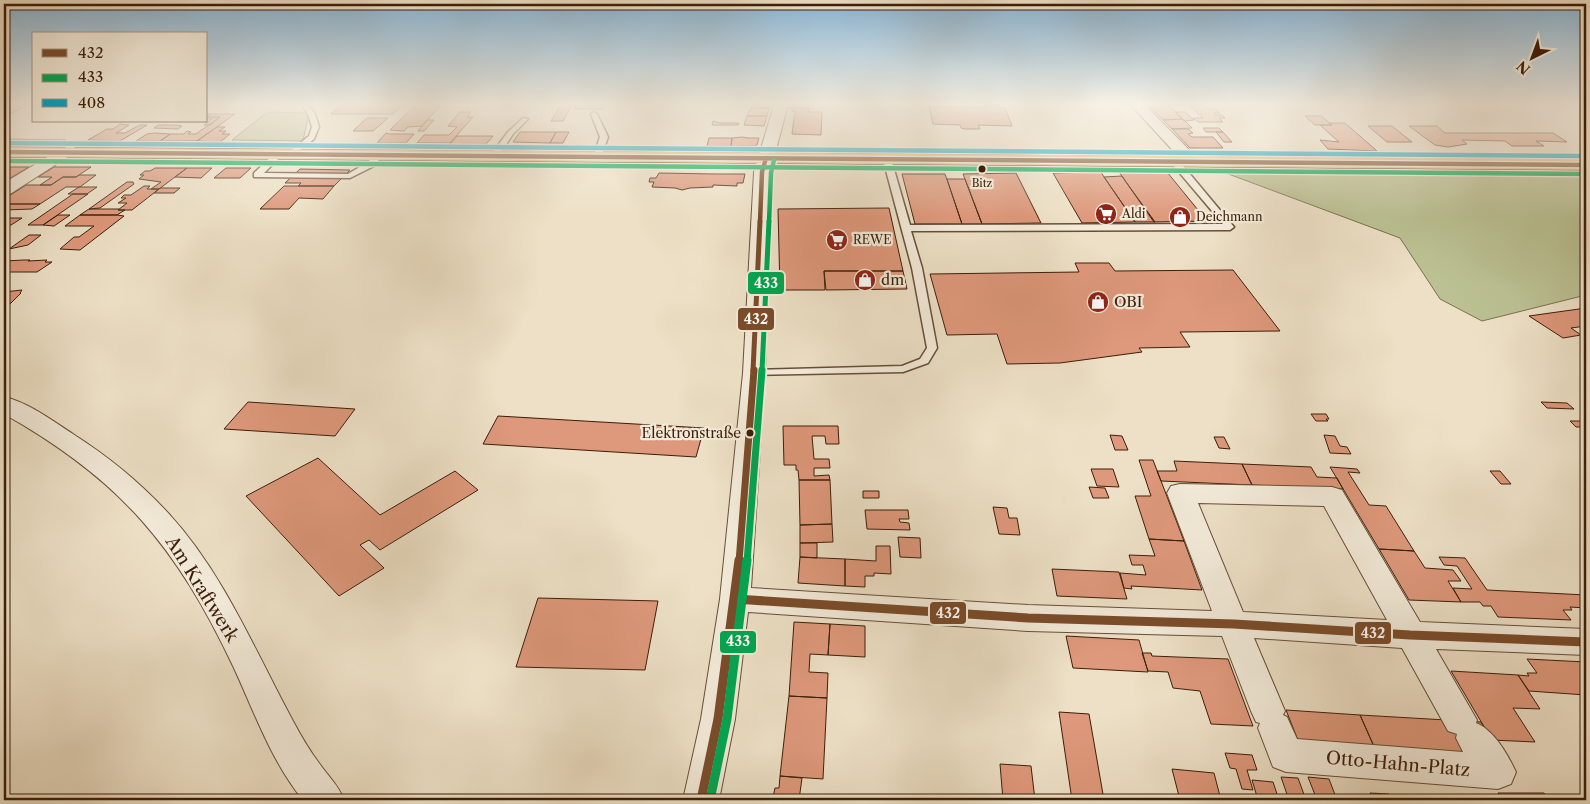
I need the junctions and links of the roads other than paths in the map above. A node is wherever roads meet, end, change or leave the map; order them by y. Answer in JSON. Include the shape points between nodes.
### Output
{"nodes":[{"id":1,"x":36,"y":143,"type":"edge"},
{"id":2,"x":303,"y":143,"type":"edge"},
{"id":3,"x":503,"y":143,"type":"edge"},
{"id":4,"x":602,"y":143,"type":"edge"},
{"id":5,"x":772,"y":143,"type":"edge"},
{"id":6,"x":1168,"y":143,"type":"edge"},
{"id":7,"x":4,"y":152,"type":"edge"},
{"id":8,"x":64,"y":152,"type":"junction"},
{"id":9,"x":285,"y":155,"type":"junction"},
{"id":10,"x":378,"y":156,"type":"junction"},
{"id":11,"x":494,"y":156,"type":"junction"},
{"id":12,"x":597,"y":157,"type":"junction"},
{"id":13,"x":766,"y":158,"type":"junction"},
{"id":14,"x":887,"y":159,"type":"junction"},
{"id":15,"x":1184,"y":163,"type":"junction"},
{"id":16,"x":1586,"y":165,"type":"edge"},
{"id":17,"x":4,"y":190,"type":"edge"},
{"id":18,"x":905,"y":228,"type":"junction"},
{"id":19,"x":754,"y":373,"type":"junction"},
{"id":20,"x":4,"y":404,"type":"edge"},
{"id":21,"x":735,"y":599,"type":"junction"},
{"id":22,"x":1234,"y":624,"type":"junction"},
{"id":23,"x":1410,"y":635,"type":"junction"},
{"id":24,"x":1586,"y":642,"type":"edge"},
{"id":25,"x":326,"y":800,"type":"edge"},
{"id":26,"x":701,"y":800,"type":"edge"}],
"edges":[{"from":1,"to":8,"type":"lane","via":[[65,143],[71,148]]},
{"from":2,"to":9,"type":"lane"},
{"from":3,"to":11,"type":"lane"},
{"from":4,"to":12,"type":"lane"},
{"from":5,"to":13,"type":"street"},
{"from":6,"to":15,"type":"street"},
{"from":7,"to":8,"type":"main road"},
{"from":8,"to":9,"type":"main road"},
{"from":8,"to":17,"type":"street"},
{"from":9,"to":10,"type":"main road"},
{"from":9,"to":10,"type":"lane","via":[[257,175],[350,176]]},
{"from":10,"to":11,"type":"main road"},
{"from":11,"to":12,"type":"main road"},
{"from":12,"to":13,"type":"main road"},
{"from":13,"to":14,"type":"main road"},
{"from":13,"to":19,"type":"street","via":[[762,172]]},
{"from":14,"to":15,"type":"main road","via":[[944,155]]},
{"from":14,"to":18,"type":"lane"},
{"from":15,"to":16,"type":"main road"},
{"from":15,"to":18,"type":"lane","via":[[1230,227]]},
{"from":18,"to":19,"type":"lane","via":[[932,348],[924,361],[903,370]]},
{"from":19,"to":21,"type":"street"},
{"from":20,"to":25,"type":"street","name":"Am Kraftwerk","via":[[49,430],[120,481],[172,537],[194,568],[245,659],[297,764]]},
{"from":21,"to":22,"type":"street","via":[[1028,618]]},
{"from":21,"to":26,"type":"street","via":[[718,719]]},
{"from":22,"to":23,"type":"street"},
{"from":22,"to":23,"type":"street","name":"Otto-Hahn-Platz","via":[[1180,493],[1332,497]]},
{"from":22,"to":23,"type":"street","name":"Otto-Hahn-Platz","via":[[1286,755],[1498,772],[1467,729]]},
{"from":23,"to":24,"type":"street"}]}
